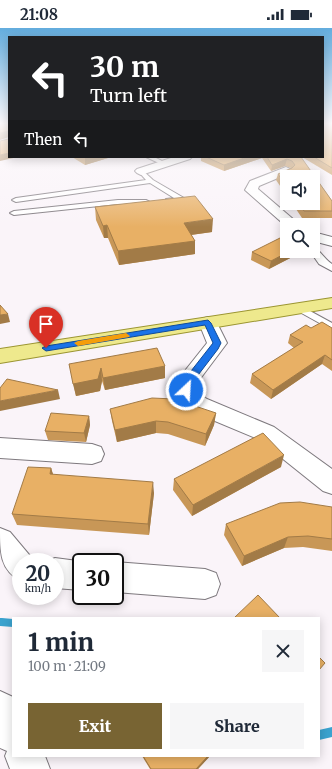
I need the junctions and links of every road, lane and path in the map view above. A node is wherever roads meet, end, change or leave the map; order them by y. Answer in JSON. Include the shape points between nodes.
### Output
{"nodes":[{"id":1,"x":156,"y":159,"type":"edge"},
{"id":2,"x":141,"y":172,"type":"joint"},
{"id":3,"x":280,"y":174,"type":"edge"},
{"id":4,"x":151,"y":181,"type":"junction"},
{"id":5,"x":16,"y":200,"type":"dead end"},
{"id":6,"x":14,"y":213,"type":"dead end"},
{"id":7,"x":285,"y":218,"type":"edge"},
{"id":8,"x":320,"y":238,"type":"edge"},
{"id":9,"x":332,"y":242,"type":"edge"},
{"id":10,"x":319,"y":258,"type":"edge"},
{"id":11,"x":332,"y":268,"type":"edge"},
{"id":12,"x":332,"y":303,"type":"edge"},
{"id":13,"x":299,"y":308,"type":"junction"},
{"id":14,"x":208,"y":323,"type":"junction"},
{"id":15,"x":332,"y":327,"type":"edge"},
{"id":16,"x":0,"y":356,"type":"edge"},
{"id":17,"x":0,"y":448,"type":"edge"},
{"id":18,"x":92,"y":454,"type":"dead end"},
{"id":19,"x":332,"y":484,"type":"edge"},
{"id":20,"x":0,"y":541,"type":"edge"},
{"id":21,"x":12,"y":558,"type":"edge"},
{"id":22,"x":124,"y":578,"type":"edge"},
{"id":23,"x":205,"y":584,"type":"dead end"},
{"id":24,"x":0,"y":709,"type":"edge"},
{"id":25,"x":12,"y":733,"type":"edge"},
{"id":26,"x":25,"y":757,"type":"edge"},
{"id":27,"x":31,"y":769,"type":"edge"}],
"edges":[{"from":1,"to":2,"type":"street"},
{"from":2,"to":4,"type":"lane"},
{"from":3,"to":7,"type":"street","via":[[254,184],[251,190]]},
{"from":4,"to":5,"type":"lane"},
{"from":4,"to":6,"type":"lane","via":[[181,200],[118,202]]},
{"from":8,"to":9,"type":"street"},
{"from":10,"to":11,"type":"lane"},
{"from":12,"to":13,"type":"main road"},
{"from":13,"to":14,"type":"main road"},
{"from":13,"to":15,"type":"lane"},
{"from":14,"to":16,"type":"main road"},
{"from":14,"to":19,"type":"street","via":[[217,343],[187,382],[186,390],[193,401],[266,433]]},
{"from":17,"to":18,"type":"street"},
{"from":20,"to":21,"type":"street"},
{"from":22,"to":23,"type":"street"},
{"from":24,"to":25,"type":"street"},
{"from":26,"to":27,"type":"street"}]}
